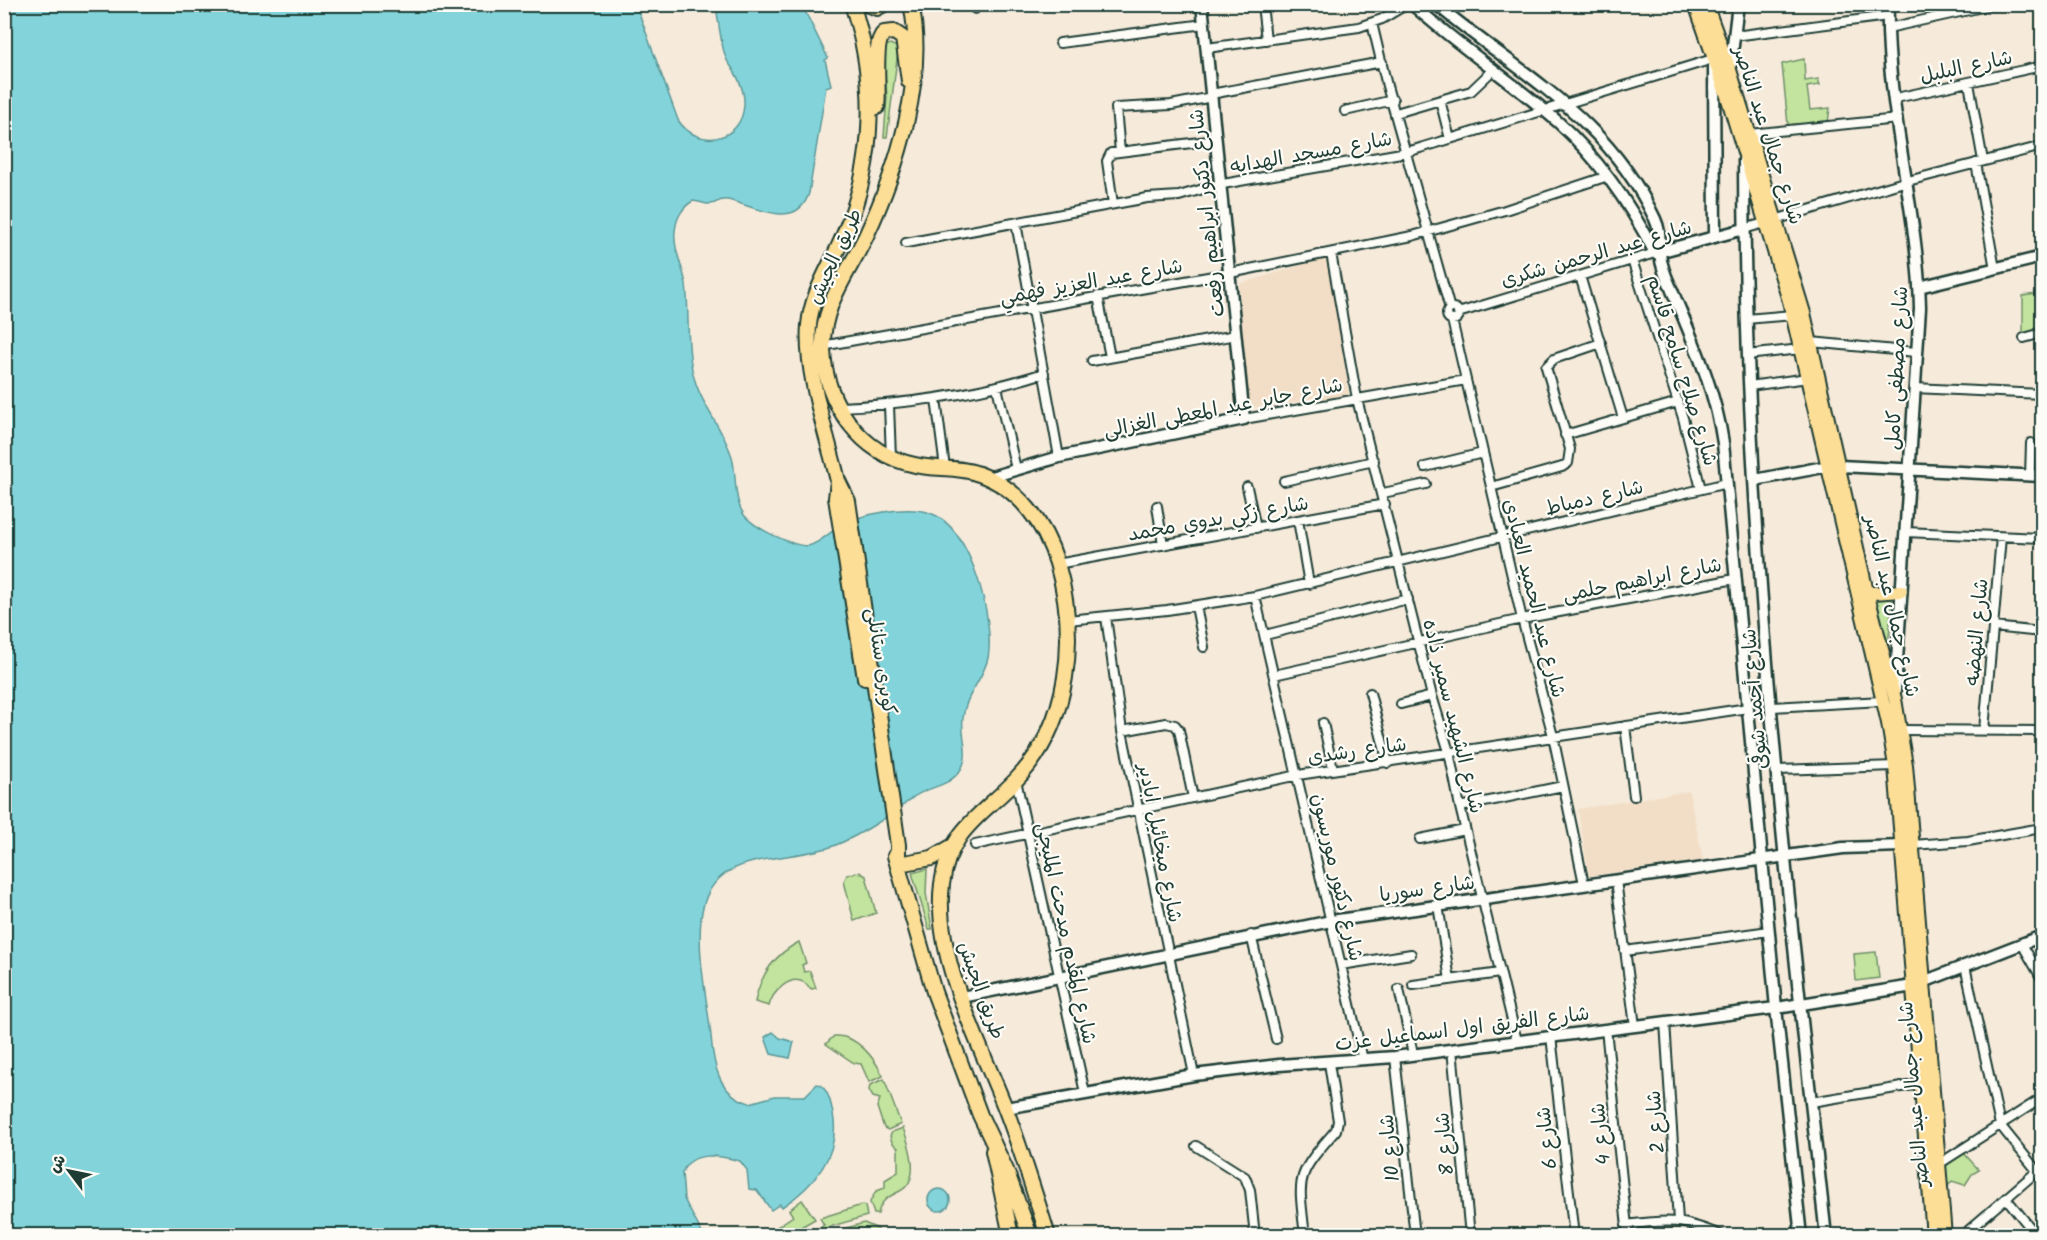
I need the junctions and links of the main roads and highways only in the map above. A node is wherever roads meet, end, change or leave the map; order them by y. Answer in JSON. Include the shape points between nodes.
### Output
{"nodes":[{"id":1,"x":852,"y":4,"type":"edge"},
{"id":2,"x":866,"y":4,"type":"edge"},
{"id":3,"x":884,"y":4,"type":"edge"},
{"id":4,"x":911,"y":4,"type":"edge"},
{"id":5,"x":1695,"y":4,"type":"edge"},
{"id":6,"x":1706,"y":4,"type":"edge"},
{"id":7,"x":912,"y":92,"type":"junction"},
{"id":8,"x":869,"y":136,"type":"junction"},
{"id":9,"x":1771,"y":222,"type":"junction"},
{"id":10,"x":1806,"y":346,"type":"junction"},
{"id":11,"x":1835,"y":466,"type":"junction"},
{"id":12,"x":838,"y":480,"type":"joint"},
{"id":13,"x":1901,"y":591,"type":"road end"},
{"id":14,"x":1863,"y":593,"type":"junction"},
{"id":15,"x":1889,"y":700,"type":"junction"},
{"id":16,"x":1907,"y":845,"type":"junction"},
{"id":17,"x":953,"y":846,"type":"junction"},
{"id":18,"x":898,"y":864,"type":"junction"},
{"id":19,"x":1918,"y":984,"type":"junction"},
{"id":20,"x":991,"y":1140,"type":"junction"},
{"id":21,"x":1028,"y":1231,"type":"edge"},
{"id":22,"x":1011,"y":1236,"type":"edge"},
{"id":23,"x":1048,"y":1236,"type":"edge"},
{"id":24,"x":1933,"y":1236,"type":"edge"},
{"id":25,"x":1945,"y":1236,"type":"edge"}],
"edges":[{"from":1,"to":8,"type":"highway","name":"طريق الجيش","via":[[866,61]]},
{"from":2,"to":3,"type":"highway","via":[[877,8]]},
{"from":4,"to":7,"type":"highway","name":"طريق الجيش","via":[[915,45]]},
{"from":5,"to":9,"type":"main road","name":"شارع جمال عبد الناصر","via":[[1744,157]]},
{"from":6,"to":9,"type":"main road","name":"شارع جمال عبد الناصر","via":[[1730,70]]},
{"from":7,"to":8,"type":"highway","via":[[904,41],[898,33],[887,32],[877,41],[878,100]]},
{"from":7,"to":17,"type":"highway","name":"طريق الجيش","via":[[883,196],[865,239],[834,294],[824,325],[822,346],[829,386],[855,431],[891,458],[988,477],[1027,507],[1045,534],[1057,564],[1068,620],[1066,672],[1058,705],[1041,745],[1016,780],[968,823]]},
{"from":8,"to":12,"type":"highway","name":"طريق الجيش","via":[[853,211],[818,288],[809,325],[815,383]]},
{"from":9,"to":10,"type":"main road","name":"شارع جمال عبد الناصر"},
{"from":9,"to":10,"type":"main road","name":"شارع جمال عبد الناصر","via":[[1793,315]]},
{"from":10,"to":11,"type":"main road","name":"شارع جمال عبد الناصر"},
{"from":10,"to":11,"type":"main road","name":"شارع جمال عبد الناصر","via":[[1808,378]]},
{"from":11,"to":14,"type":"main road","name":"شارع جمال عبد الناصر"},
{"from":12,"to":18,"type":"highway","name":"كوبرى ستانلى","via":[[848,501]]},
{"from":13,"to":14,"type":"main road"},
{"from":14,"to":15,"type":"main road","name":"شارع جمال عبد الناصر"},
{"from":15,"to":16,"type":"main road","name":"شارع جمال عبد الناصر"},
{"from":15,"to":16,"type":"main road","name":"شارع جمال عبد الناصر","via":[[1901,730]]},
{"from":16,"to":19,"type":"main road","name":"شارع جمال عبد الناصر"},
{"from":17,"to":18,"type":"highway","via":[[932,858]]},
{"from":17,"to":23,"type":"highway","name":"طريق الجيش","via":[[943,879],[941,930],[946,955],[1006,1108]]},
{"from":18,"to":20,"type":"highway","via":[[934,992]]},
{"from":19,"to":24,"type":"main road","name":"شارع جمال عبد الناصر","via":[[1920,1084]]},
{"from":19,"to":25,"type":"main road","name":"شارع جمال عبد الناصر"},
{"from":20,"to":21,"type":"highway"},
{"from":20,"to":22,"type":"highway"}]}
